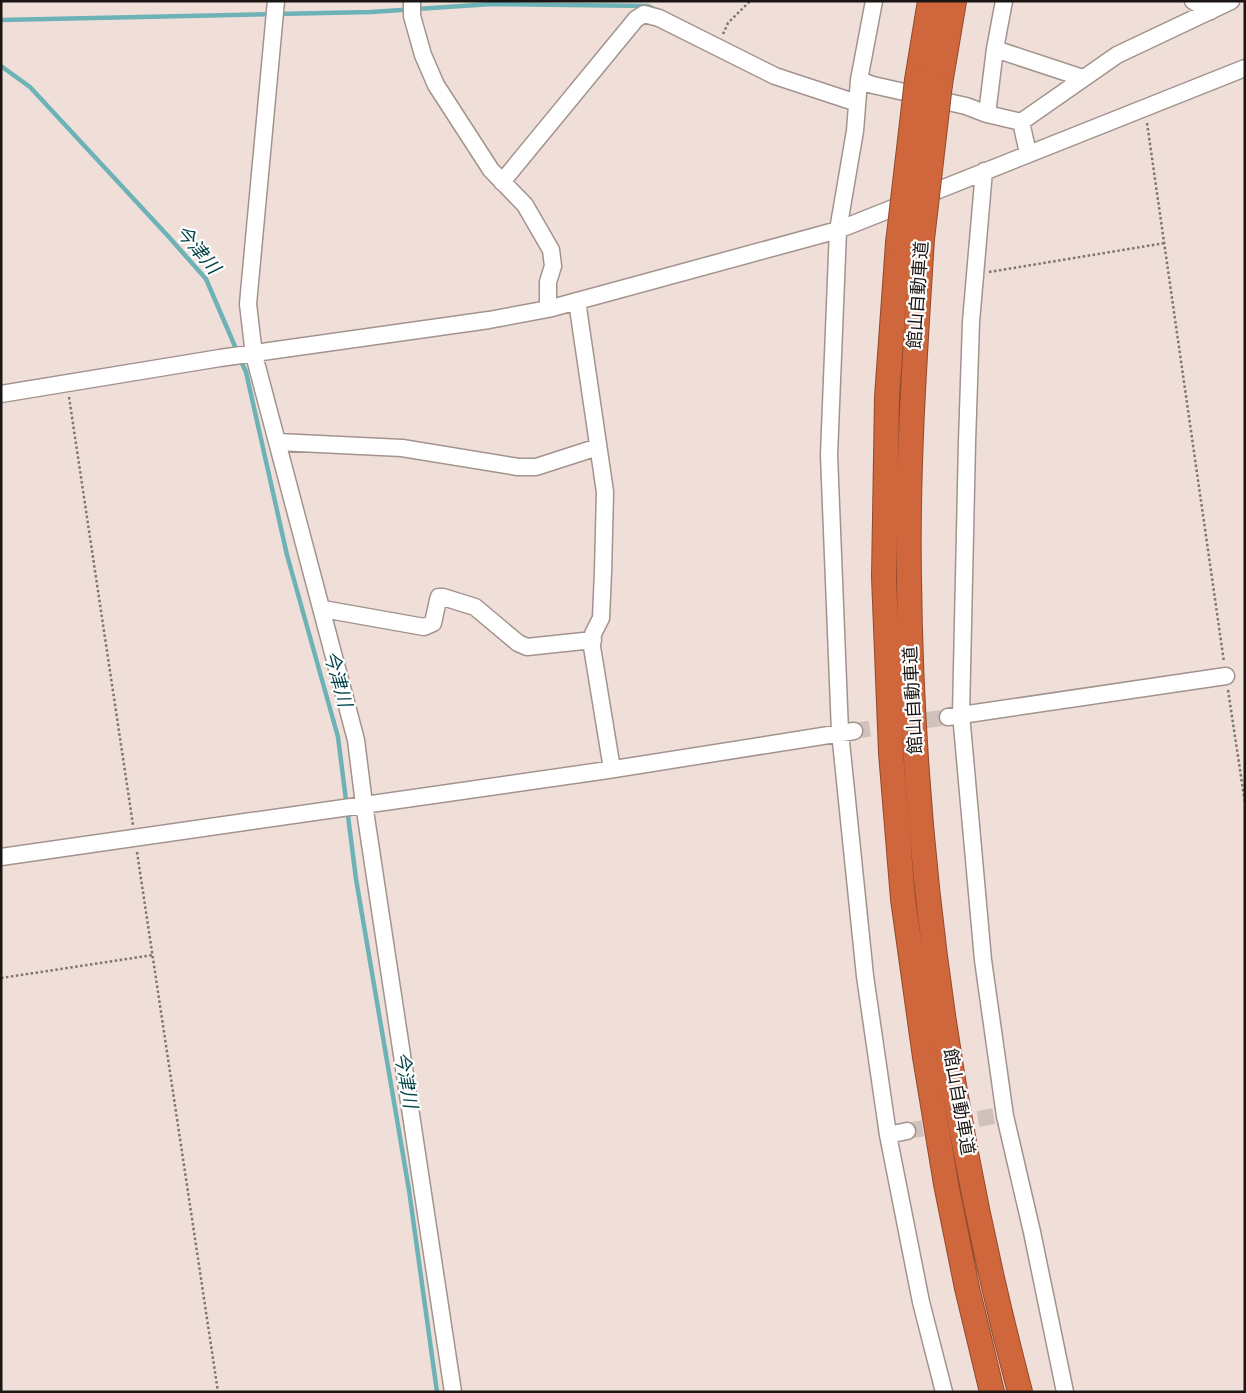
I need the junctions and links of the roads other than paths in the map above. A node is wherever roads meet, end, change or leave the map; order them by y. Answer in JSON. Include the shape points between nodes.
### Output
{"nodes":[{"id":1,"x":276,"y":1,"type":"edge"},
{"id":2,"x":412,"y":1,"type":"edge"},
{"id":3,"x":874,"y":1,"type":"edge"},
{"id":4,"x":930,"y":1,"type":"edge"},
{"id":5,"x":954,"y":1,"type":"edge"},
{"id":6,"x":1004,"y":1,"type":"edge"},
{"id":7,"x":1193,"y":1,"type":"edge"},
{"id":8,"x":1231,"y":1,"type":"edge"},
{"id":9,"x":1211,"y":11,"type":"junction"},
{"id":10,"x":995,"y":49,"type":"junction"},
{"id":11,"x":1245,"y":68,"type":"edge"},
{"id":12,"x":1083,"y":78,"type":"junction"},
{"id":13,"x":859,"y":80,"type":"junction"},
{"id":14,"x":928,"y":82,"type":"junction"},
{"id":15,"x":857,"y":102,"type":"junction"},
{"id":16,"x":987,"y":114,"type":"junction"},
{"id":17,"x":1021,"y":122,"type":"junction"},
{"id":18,"x":1028,"y":153,"type":"junction"},
{"id":19,"x":984,"y":171,"type":"junction"},
{"id":20,"x":502,"y":182,"type":"junction"},
{"id":21,"x":838,"y":230,"type":"junction"},
{"id":22,"x":577,"y":302,"type":"junction"},
{"id":23,"x":548,"y":310,"type":"junction"},
{"id":24,"x":254,"y":354,"type":"junction"},
{"id":25,"x":4,"y":391,"type":"edge"},
{"id":26,"x":278,"y":442,"type":"junction"},
{"id":27,"x":598,"y":446,"type":"junction"},
{"id":28,"x":323,"y":609,"type":"junction"},
{"id":29,"x":593,"y":640,"type":"junction"},
{"id":30,"x":1226,"y":676,"type":"road end"},
{"id":31,"x":954,"y":716,"type":"junction"},
{"id":32,"x":847,"y":731,"type":"junction"},
{"id":33,"x":612,"y":769,"type":"junction"},
{"id":34,"x":364,"y":804,"type":"junction"},
{"id":35,"x":1,"y":857,"type":"edge"},
{"id":36,"x":907,"y":1131,"type":"tunnel mouth"},
{"id":37,"x":888,"y":1135,"type":"junction"},
{"id":38,"x":453,"y":1392,"type":"edge"},
{"id":39,"x":944,"y":1392,"type":"edge"},
{"id":40,"x":992,"y":1392,"type":"edge"},
{"id":41,"x":1020,"y":1392,"type":"edge"},
{"id":42,"x":1065,"y":1392,"type":"edge"}],
"edges":[{"from":1,"to":24,"type":"street","via":[[248,304]]},
{"from":2,"to":20,"type":"street","via":[[412,16],[423,55],[436,85]]},
{"from":3,"to":13,"type":"street"},
{"from":4,"to":14,"type":"highway","name":"館山自動車道"},
{"from":5,"to":14,"type":"highway","name":"館山自動車道"},
{"from":6,"to":10,"type":"street"},
{"from":7,"to":9,"type":"street"},
{"from":8,"to":9,"type":"street"},
{"from":9,"to":12,"type":"street","via":[[1117,55]]},
{"from":10,"to":12,"type":"street"},
{"from":10,"to":16,"type":"street"},
{"from":11,"to":18,"type":"street"},
{"from":12,"to":17,"type":"street"},
{"from":13,"to":15,"type":"street"},
{"from":13,"to":16,"type":"street"},
{"from":14,"to":40,"type":"highway","name":"館山自動車道","bridge":true,"via":[[898,244],[888,397],[884,568],[891,753],[904,899],[925,1057],[946,1184]]},
{"from":14,"to":41,"type":"highway","name":"館山自動車道","bridge":true,"via":[[912,398],[909,577],[916,750],[928,896],[948,1052],[971,1180]]},
{"from":15,"to":20,"type":"street","via":[[775,76],[659,18],[644,14],[636,19]]},
{"from":15,"to":21,"type":"street"},
{"from":16,"to":17,"type":"street"},
{"from":17,"to":18,"type":"street"},
{"from":18,"to":19,"type":"street"},
{"from":19,"to":21,"type":"street"},
{"from":19,"to":31,"type":"street","via":[[971,322]]},
{"from":20,"to":23,"type":"street","via":[[524,205],[551,250],[553,266],[548,282]]},
{"from":21,"to":22,"type":"street"},
{"from":21,"to":32,"type":"street","via":[[829,455]]},
{"from":22,"to":23,"type":"street"},
{"from":22,"to":27,"type":"street"},
{"from":23,"to":24,"type":"street"},
{"from":24,"to":25,"type":"street"},
{"from":24,"to":26,"type":"street"},
{"from":26,"to":27,"type":"street","via":[[402,448],[518,467],[536,467]]},
{"from":26,"to":28,"type":"street"},
{"from":27,"to":29,"type":"street","via":[[605,492],[604,572],[600,618]]},
{"from":28,"to":29,"type":"street","via":[[424,627],[433,623],[439,597],[443,597],[475,607],[527,647]]},
{"from":28,"to":34,"type":"street","via":[[356,740]]},
{"from":29,"to":33,"type":"street"},
{"from":30,"to":31,"type":"street"},
{"from":31,"to":42,"type":"street","via":[[999,1116],[1032,1232]]},
{"from":32,"to":33,"type":"street"},
{"from":32,"to":37,"type":"street","via":[[864,976]]},
{"from":33,"to":34,"type":"street"},
{"from":34,"to":35,"type":"street"},
{"from":34,"to":38,"type":"street"},
{"from":36,"to":37,"type":"street"},
{"from":37,"to":39,"type":"street","via":[[921,1302]]}]}
